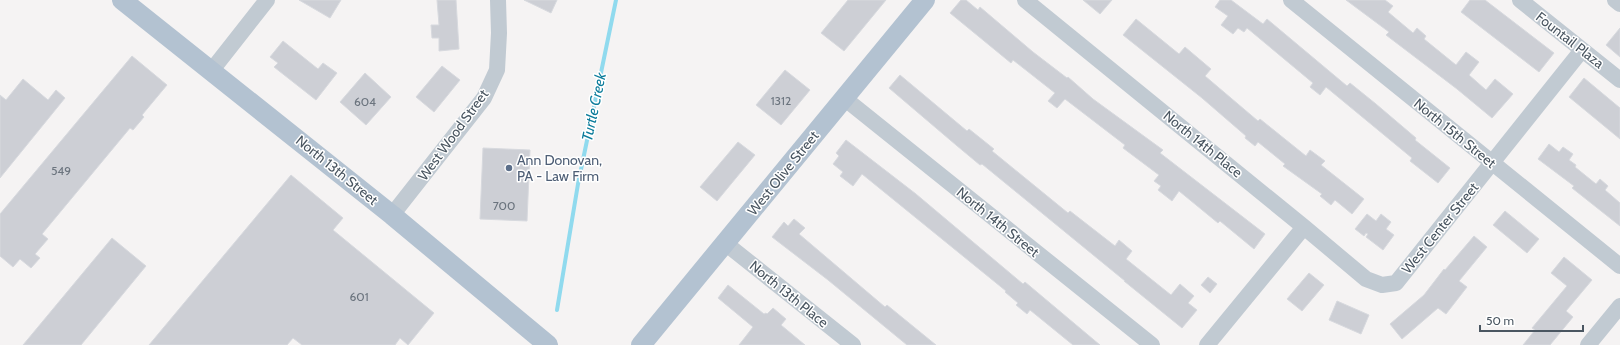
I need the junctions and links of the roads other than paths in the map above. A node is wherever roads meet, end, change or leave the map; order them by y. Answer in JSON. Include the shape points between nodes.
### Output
{"nodes":[{"id":1,"x":122,"y":0,"type":"edge"},
{"id":2,"x":267,"y":0,"type":"edge"},
{"id":3,"x":498,"y":0,"type":"edge"},
{"id":4,"x":925,"y":0,"type":"edge"},
{"id":5,"x":1025,"y":0,"type":"edge"},
{"id":6,"x":1291,"y":0,"type":"edge"},
{"id":7,"x":1520,"y":0,"type":"edge"},
{"id":8,"x":1615,"y":0,"type":"edge"},
{"id":9,"x":1620,"y":4,"type":"edge"},
{"id":10,"x":1582,"y":50,"type":"junction"},
{"id":11,"x":212,"y":70,"type":"junction"},
{"id":12,"x":1620,"y":80,"type":"edge"},
{"id":13,"x":844,"y":98,"type":"junction"},
{"id":14,"x":1492,"y":163,"type":"junction"},
{"id":15,"x":392,"y":215,"type":"junction"},
{"id":16,"x":1304,"y":227,"type":"junction"},
{"id":17,"x":725,"y":243,"type":"junction"},
{"id":18,"x":1620,"y":266,"type":"edge"},
{"id":19,"x":1382,"y":284,"type":"joint"},
{"id":20,"x":1620,"y":306,"type":"edge"},
{"id":21,"x":548,"y":345,"type":"edge"},
{"id":22,"x":641,"y":345,"type":"edge"},
{"id":23,"x":853,"y":345,"type":"edge"},
{"id":24,"x":1152,"y":345,"type":"edge"},
{"id":25,"x":1207,"y":345,"type":"edge"},
{"id":26,"x":1588,"y":345,"type":"edge"}],
"edges":[{"from":1,"to":11,"type":"main road","name":"North 13th Street"},
{"from":2,"to":11,"type":"street"},
{"from":3,"to":15,"type":"street","name":"West Wood Street","via":[[497,70],[484,98]]},
{"from":4,"to":13,"type":"main road","name":"West Olive Street"},
{"from":5,"to":16,"type":"street","name":"North 14th Place"},
{"from":6,"to":14,"type":"street","name":"North 15th Street"},
{"from":7,"to":10,"type":"street","name":"Fountail Plaza"},
{"from":8,"to":9,"type":"street"},
{"from":10,"to":12,"type":"street","name":"Fountail Plaza"},
{"from":10,"to":14,"type":"street","name":"West Center Street"},
{"from":11,"to":15,"type":"main road","name":"North 13th Street"},
{"from":13,"to":17,"type":"main road","name":"West Olive Street"},
{"from":13,"to":24,"type":"street","name":"North 14th Street"},
{"from":14,"to":18,"type":"street","name":"North 15th Street"},
{"from":14,"to":19,"type":"street","name":"West Center Street","via":[[1396,283]]},
{"from":15,"to":21,"type":"main road","name":"North 13th Street"},
{"from":16,"to":19,"type":"street","name":"North 14th Place","via":[[1366,278]]},
{"from":16,"to":25,"type":"street"},
{"from":17,"to":22,"type":"main road","name":"West Olive Street"},
{"from":17,"to":23,"type":"street","name":"North 13th Place"},
{"from":20,"to":26,"type":"street"}]}
